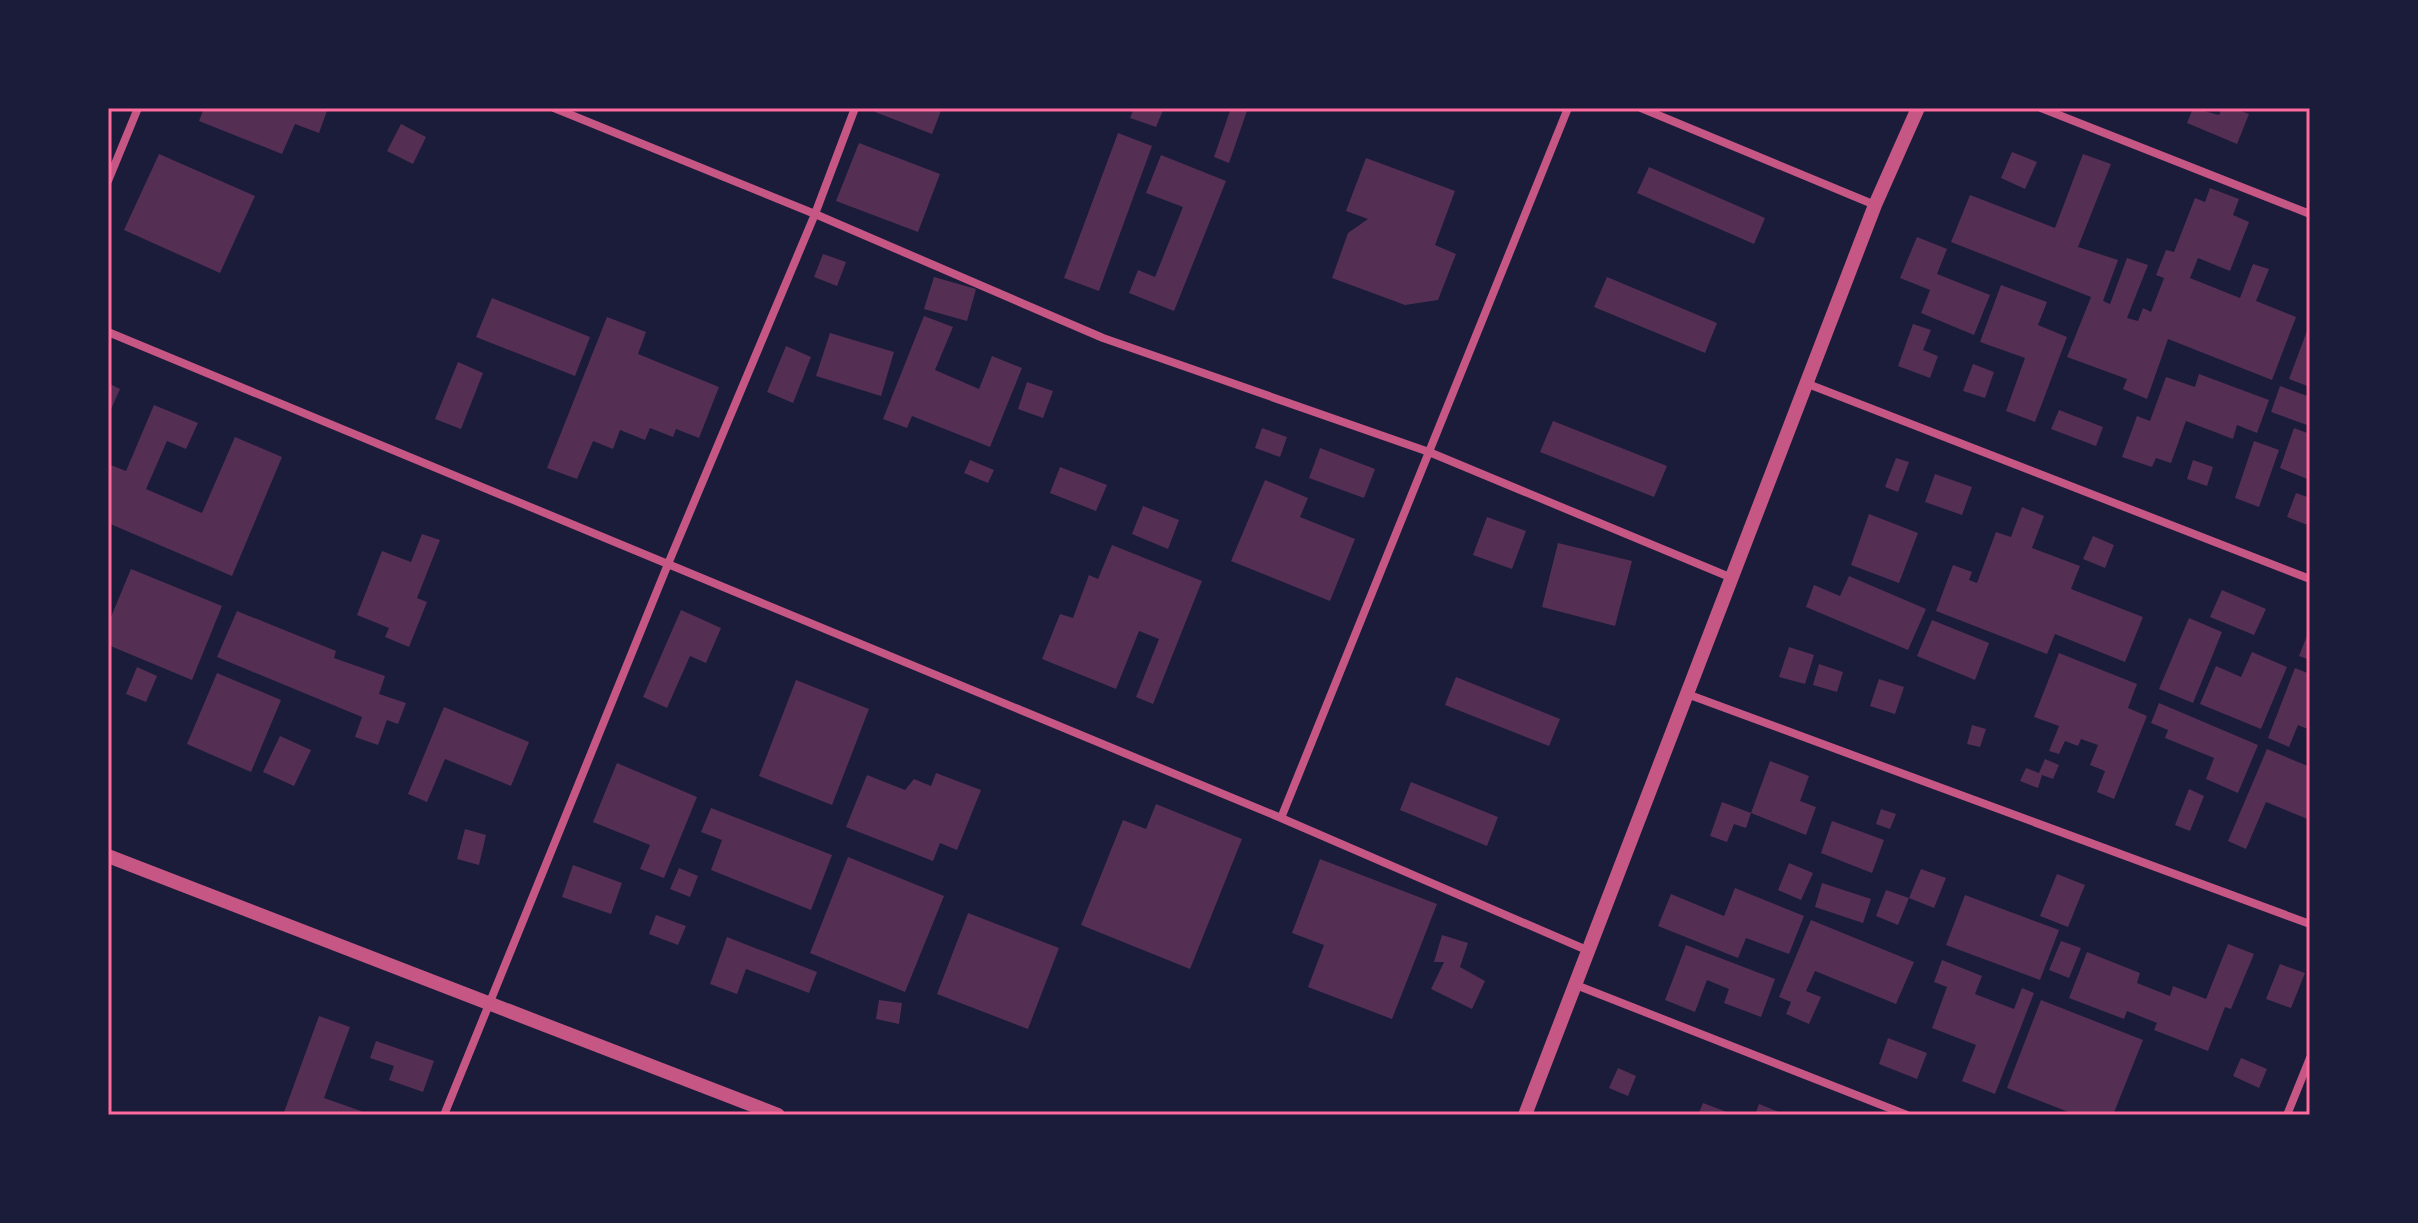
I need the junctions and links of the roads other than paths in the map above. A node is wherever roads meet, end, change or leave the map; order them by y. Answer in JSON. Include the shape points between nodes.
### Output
{"nodes":[{"id":1,"x":138,"y":108,"type":"edge"},
{"id":2,"x":554,"y":108,"type":"edge"},
{"id":3,"x":855,"y":108,"type":"edge"},
{"id":4,"x":1568,"y":108,"type":"edge"},
{"id":5,"x":1641,"y":108,"type":"edge"},
{"id":6,"x":1918,"y":108,"type":"edge"},
{"id":7,"x":2041,"y":108,"type":"edge"},
{"id":8,"x":108,"y":181,"type":"edge"},
{"id":9,"x":1875,"y":205,"type":"junction"},
{"id":10,"x":815,"y":214,"type":"junction"},
{"id":11,"x":2310,"y":214,"type":"edge"},
{"id":12,"x":108,"y":332,"type":"edge"},
{"id":13,"x":1808,"y":384,"type":"junction"},
{"id":14,"x":1429,"y":452,"type":"junction"},
{"id":15,"x":668,"y":564,"type":"junction"},
{"id":16,"x":1732,"y":578,"type":"junction"},
{"id":17,"x":2310,"y":579,"type":"edge"},
{"id":18,"x":1687,"y":694,"type":"junction"},
{"id":19,"x":1281,"y":818,"type":"junction"},
{"id":20,"x":108,"y":856,"type":"edge"},
{"id":21,"x":2310,"y":924,"type":"edge"},
{"id":22,"x":1589,"y":952,"type":"junction"},
{"id":23,"x":1576,"y":985,"type":"junction"},
{"id":24,"x":490,"y":1003,"type":"junction"},
{"id":25,"x":2310,"y":1058,"type":"edge"},
{"id":26,"x":444,"y":1115,"type":"edge"},
{"id":27,"x":778,"y":1115,"type":"edge"},
{"id":28,"x":1525,"y":1115,"type":"edge"},
{"id":29,"x":1907,"y":1115,"type":"edge"},
{"id":30,"x":2287,"y":1115,"type":"edge"}],
"edges":[{"from":1,"to":8,"type":"street"},
{"from":2,"to":10,"type":"street"},
{"from":3,"to":10,"type":"street"},
{"from":4,"to":14,"type":"street"},
{"from":5,"to":9,"type":"street"},
{"from":6,"to":9,"type":"street"},
{"from":7,"to":11,"type":"street"},
{"from":9,"to":13,"type":"street"},
{"from":10,"to":14,"type":"street","via":[[1103,338]]},
{"from":10,"to":15,"type":"street"},
{"from":12,"to":15,"type":"street"},
{"from":13,"to":16,"type":"street"},
{"from":13,"to":17,"type":"street"},
{"from":14,"to":16,"type":"street"},
{"from":14,"to":19,"type":"street"},
{"from":15,"to":19,"type":"street"},
{"from":15,"to":24,"type":"street"},
{"from":16,"to":18,"type":"street"},
{"from":18,"to":21,"type":"street"},
{"from":18,"to":22,"type":"street"},
{"from":19,"to":22,"type":"street"},
{"from":20,"to":24,"type":"street"},
{"from":22,"to":23,"type":"street"},
{"from":23,"to":28,"type":"street"},
{"from":23,"to":29,"type":"street"},
{"from":24,"to":26,"type":"street"},
{"from":24,"to":27,"type":"street"},
{"from":25,"to":30,"type":"street"}]}
